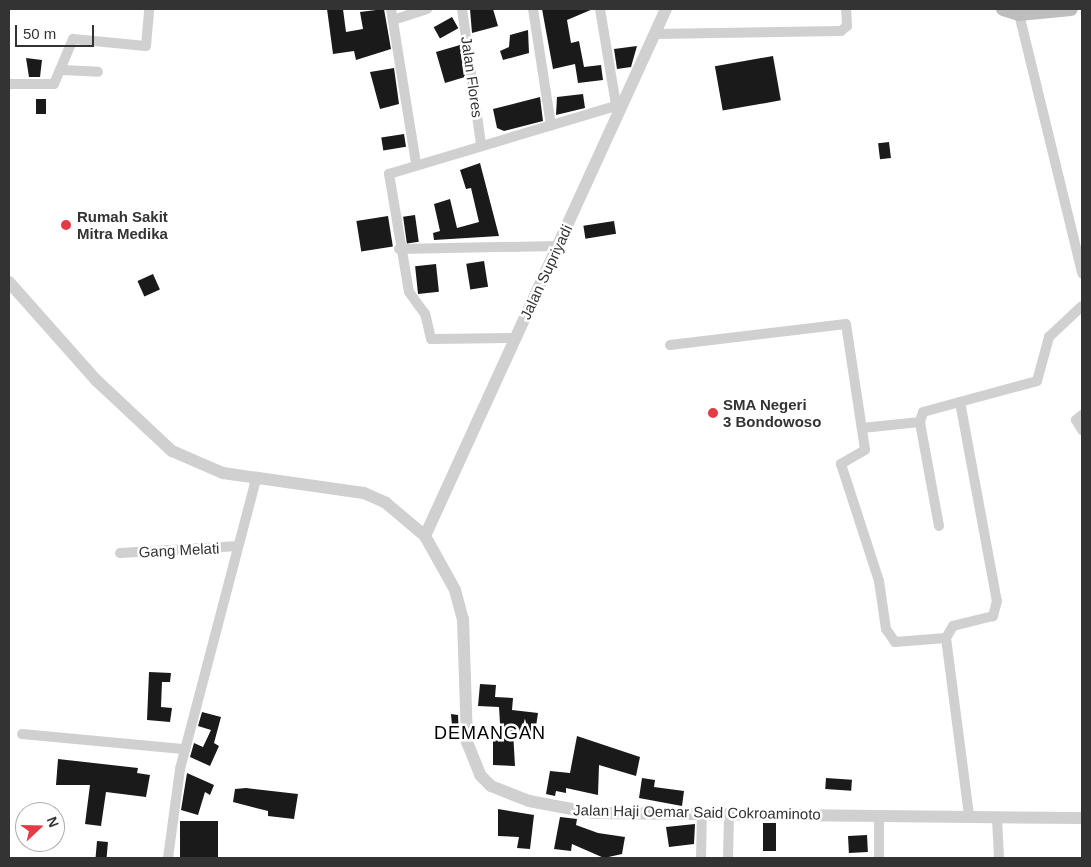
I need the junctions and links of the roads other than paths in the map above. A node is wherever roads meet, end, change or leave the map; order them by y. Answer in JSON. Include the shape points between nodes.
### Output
{"nodes":[{"id":1,"x":149,"y":9,"type":"edge"},
{"id":2,"x":391,"y":9,"type":"edge"},
{"id":3,"x":427,"y":9,"type":"edge"},
{"id":4,"x":462,"y":9,"type":"edge"},
{"id":5,"x":532,"y":9,"type":"edge"},
{"id":6,"x":600,"y":9,"type":"edge"},
{"id":7,"x":666,"y":9,"type":"edge"},
{"id":8,"x":846,"y":9,"type":"edge"},
{"id":9,"x":1004,"y":9,"type":"edge"},
{"id":10,"x":1072,"y":9,"type":"edge"},
{"id":11,"x":1019,"y":14,"type":"junction"},
{"id":12,"x":393,"y":20,"type":"junction"},
{"id":13,"x":655,"y":34,"type":"junction"},
{"id":14,"x":63,"y":70,"type":"junction"},
{"id":15,"x":98,"y":72,"type":"dead end"},
{"id":16,"x":9,"y":84,"type":"edge"},
{"id":17,"x":617,"y":110,"type":"junction"},
{"id":18,"x":551,"y":125,"type":"junction"},
{"id":19,"x":481,"y":144,"type":"junction"},
{"id":20,"x":416,"y":163,"type":"junction"},
{"id":21,"x":558,"y":246,"type":"junction"},
{"id":22,"x":399,"y":250,"type":"junction"},
{"id":23,"x":1082,"y":273,"type":"edge"},
{"id":24,"x":9,"y":282,"type":"edge"},
{"id":25,"x":1082,"y":306,"type":"edge"},
{"id":26,"x":516,"y":338,"type":"junction"},
{"id":27,"x":670,"y":345,"type":"dead end"},
{"id":28,"x":960,"y":402,"type":"junction"},
{"id":29,"x":1082,"y":415,"type":"edge"},
{"id":30,"x":920,"y":422,"type":"junction"},
{"id":31,"x":862,"y":428,"type":"junction"},
{"id":32,"x":1082,"y":430,"type":"edge"},
{"id":33,"x":256,"y":479,"type":"junction"},
{"id":34,"x":939,"y":526,"type":"dead end"},
{"id":35,"x":425,"y":536,"type":"junction"},
{"id":36,"x":238,"y":546,"type":"junction"},
{"id":37,"x":120,"y":553,"type":"dead end"},
{"id":38,"x":946,"y":638,"type":"junction"},
{"id":39,"x":22,"y":734,"type":"dead end"},
{"id":40,"x":185,"y":750,"type":"junction"},
{"id":41,"x":702,"y":812,"type":"junction"},
{"id":42,"x":729,"y":814,"type":"junction"},
{"id":43,"x":879,"y":815,"type":"junction"},
{"id":44,"x":969,"y":816,"type":"junction"},
{"id":45,"x":1082,"y":818,"type":"edge"},
{"id":46,"x":998,"y":819,"type":"junction"},
{"id":47,"x":168,"y":858,"type":"edge"},
{"id":48,"x":700,"y":858,"type":"edge"},
{"id":49,"x":728,"y":858,"type":"edge"},
{"id":50,"x":879,"y":858,"type":"edge"},
{"id":51,"x":999,"y":858,"type":"edge"}],
"edges":[{"from":1,"to":14,"type":"street","via":[[146,46],[73,39]]},
{"from":2,"to":12,"type":"street"},
{"from":3,"to":12,"type":"street"},
{"from":4,"to":19,"type":"street","name":"Jalan Flores"},
{"from":5,"to":18,"type":"street"},
{"from":6,"to":17,"type":"street"},
{"from":7,"to":13,"type":"street","name":"Jalan Supriyadi"},
{"from":8,"to":13,"type":"street","via":[[847,26],[841,31]]},
{"from":9,"to":11,"type":"main road"},
{"from":10,"to":11,"type":"main road"},
{"from":11,"to":23,"type":"street"},
{"from":12,"to":20,"type":"street"},
{"from":13,"to":17,"type":"street","name":"Jalan Supriyadi"},
{"from":14,"to":15,"type":"street"},
{"from":14,"to":16,"type":"street","via":[[49,87]]},
{"from":17,"to":18,"type":"street"},
{"from":17,"to":21,"type":"street","name":"Jalan Supriyadi"},
{"from":18,"to":19,"type":"street"},
{"from":19,"to":20,"type":"street"},
{"from":20,"to":22,"type":"street","via":[[389,174]]},
{"from":21,"to":22,"type":"street"},
{"from":21,"to":26,"type":"street","name":"Jalan Supriyadi"},
{"from":22,"to":26,"type":"street","via":[[409,292],[425,314],[432,340]]},
{"from":24,"to":33,"type":"street","name":"Jalan Haji Oemar Said Cokroaminoto","via":[[96,380],[153,436],[193,461]]},
{"from":25,"to":28,"type":"street","via":[[1049,337],[1036,382]]},
{"from":26,"to":35,"type":"street","name":"Jalan Supriyadi"},
{"from":27,"to":31,"type":"street","via":[[846,324]]},
{"from":28,"to":30,"type":"street","via":[[923,412]]},
{"from":28,"to":38,"type":"street","via":[[997,609],[993,616],[948,629]]},
{"from":29,"to":32,"type":"street","via":[[1076,420]]},
{"from":30,"to":31,"type":"street"},
{"from":30,"to":34,"type":"street"},
{"from":31,"to":38,"type":"street","via":[[865,453],[845,458],[840,464],[879,581],[889,638]]},
{"from":33,"to":35,"type":"street","name":"Jalan Haji Oemar Said Cokroaminoto","via":[[364,493],[386,503]]},
{"from":33,"to":36,"type":"street"},
{"from":35,"to":41,"type":"street","name":"Jalan Haji Oemar Said Cokroaminoto","via":[[455,590],[463,619],[467,742],[480,775],[509,794],[563,809]]},
{"from":36,"to":37,"type":"street","name":"Gang Melati"},
{"from":36,"to":40,"type":"street"},
{"from":38,"to":44,"type":"street"},
{"from":39,"to":40,"type":"street"},
{"from":40,"to":47,"type":"street"},
{"from":41,"to":42,"type":"street","name":"Jalan Haji Oemar Said Cokroaminoto"},
{"from":41,"to":48,"type":"street"},
{"from":42,"to":43,"type":"street","name":"Jalan Haji Oemar Said Cokroaminoto"},
{"from":42,"to":49,"type":"street"},
{"from":43,"to":44,"type":"street","name":"Jalan Haji Oemar Said Cokroaminoto"},
{"from":43,"to":50,"type":"street"},
{"from":44,"to":46,"type":"street","name":"Jalan Haji Oemar Said Cokroaminoto"},
{"from":45,"to":46,"type":"street","name":"Jalan Haji Oemar Said Cokroaminoto"},
{"from":46,"to":51,"type":"street"}]}
